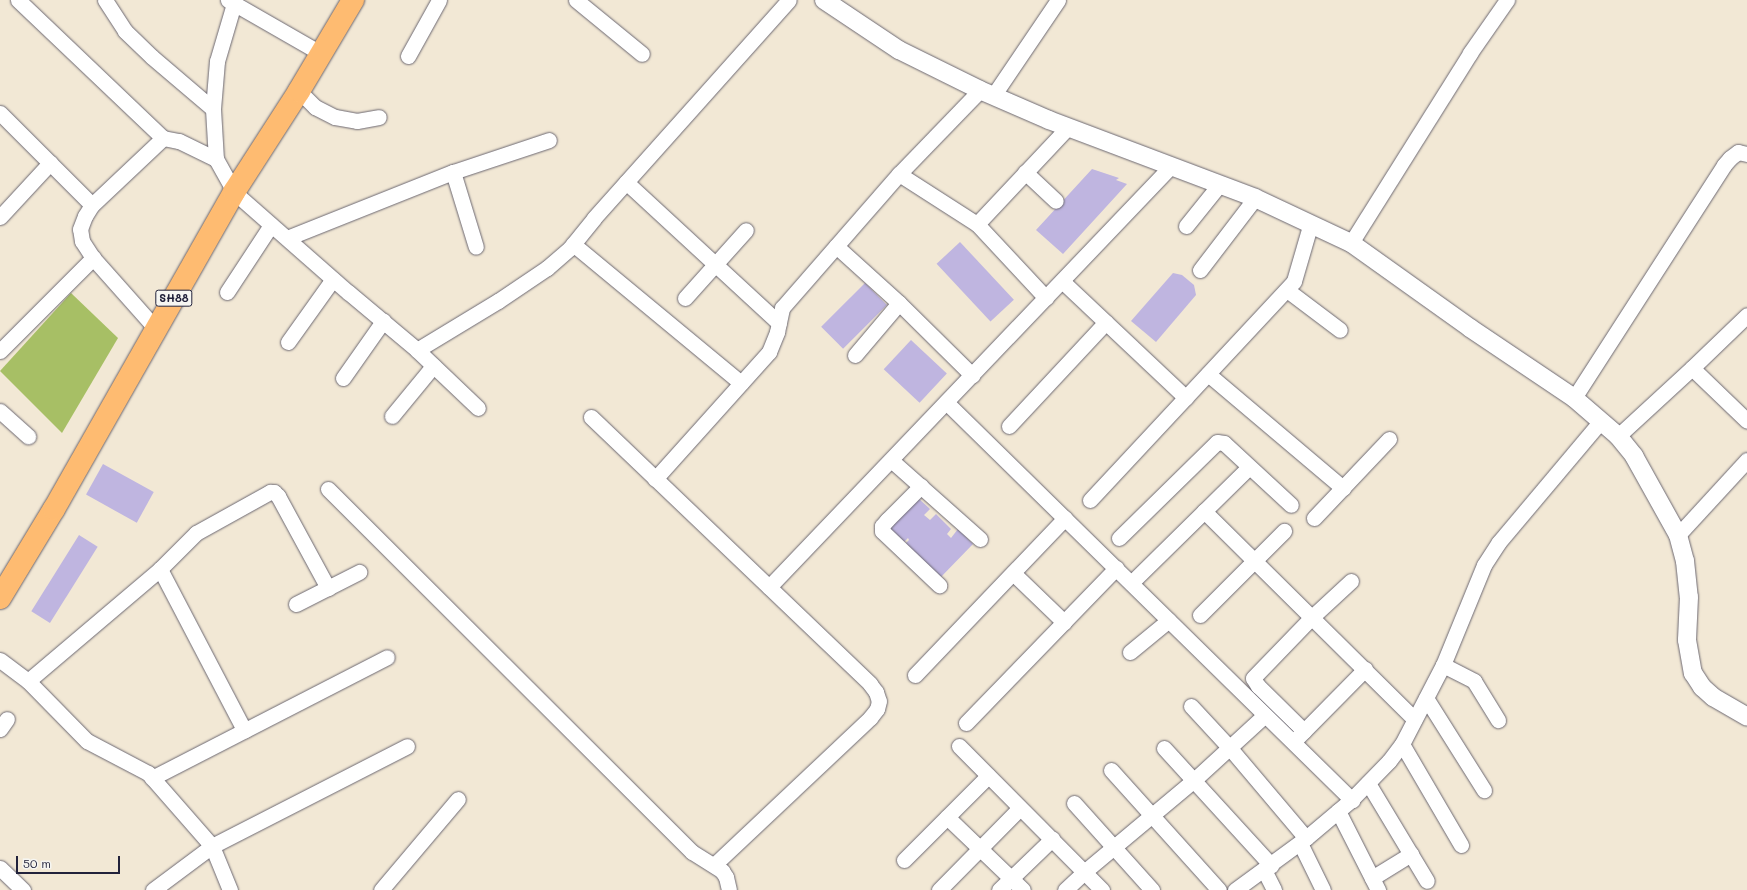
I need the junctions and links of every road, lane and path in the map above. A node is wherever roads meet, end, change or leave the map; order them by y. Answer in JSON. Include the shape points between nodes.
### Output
{"nodes":[{"id":1,"x":18,"y":0,"type":"edge"},
{"id":2,"x":105,"y":0,"type":"edge"},
{"id":3,"x":353,"y":0,"type":"edge"},
{"id":4,"x":438,"y":0,"type":"edge"},
{"id":5,"x":789,"y":0,"type":"edge"},
{"id":6,"x":824,"y":0,"type":"edge"},
{"id":7,"x":1058,"y":0,"type":"edge"},
{"id":8,"x":1507,"y":0,"type":"edge"},
{"id":9,"x":232,"y":1,"type":"edge"},
{"id":10,"x":586,"y":3,"type":"edge"},
{"id":11,"x":322,"y":54,"type":"junction"},
{"id":12,"x":642,"y":54,"type":"dead end"},
{"id":13,"x":408,"y":56,"type":"dead end"},
{"id":14,"x":299,"y":91,"type":"junction"},
{"id":15,"x":987,"y":93,"type":"junction"},
{"id":16,"x":212,"y":109,"type":"junction"},
{"id":17,"x":0,"y":113,"type":"edge"},
{"id":18,"x":379,"y":117,"type":"dead end"},
{"id":19,"x":1068,"y":127,"type":"junction"},
{"id":20,"x":163,"y":138,"type":"junction"},
{"id":21,"x":549,"y":140,"type":"dead end"},
{"id":22,"x":1747,"y":154,"type":"edge"},
{"id":23,"x":216,"y":159,"type":"junction"},
{"id":24,"x":50,"y":163,"type":"junction"},
{"id":25,"x":1171,"y":166,"type":"junction"},
{"id":26,"x":453,"y":172,"type":"junction"},
{"id":27,"x":1025,"y":172,"type":"junction"},
{"id":28,"x":899,"y":174,"type":"junction"},
{"id":29,"x":626,"y":182,"type":"junction"},
{"id":30,"x":1219,"y":185,"type":"junction"},
{"id":31,"x":234,"y":192,"type":"junction"},
{"id":32,"x":1255,"y":198,"type":"junction"},
{"id":33,"x":1056,"y":201,"type":"dead end"},
{"id":34,"x":92,"y":205,"type":"junction"},
{"id":35,"x":0,"y":217,"type":"edge"},
{"id":36,"x":271,"y":224,"type":"junction"},
{"id":37,"x":977,"y":224,"type":"junction"},
{"id":38,"x":1186,"y":226,"type":"dead end"},
{"id":39,"x":1310,"y":226,"type":"junction"},
{"id":40,"x":746,"y":230,"type":"dead end"},
{"id":41,"x":287,"y":238,"type":"junction"},
{"id":42,"x":1351,"y":243,"type":"junction"},
{"id":43,"x":573,"y":244,"type":"junction"},
{"id":44,"x":836,"y":246,"type":"junction"},
{"id":45,"x":476,"y":248,"type":"dead end"},
{"id":46,"x":93,"y":258,"type":"junction"},
{"id":47,"x":715,"y":265,"type":"junction"},
{"id":48,"x":1200,"y":270,"type":"dead end"},
{"id":49,"x":333,"y":279,"type":"junction"},
{"id":50,"x":1062,"y":281,"type":"junction"},
{"id":51,"x":1287,"y":290,"type":"junction"},
{"id":52,"x":227,"y":292,"type":"dead end"},
{"id":53,"x":685,"y":298,"type":"dead end"},
{"id":54,"x":1046,"y":298,"type":"junction"},
{"id":55,"x":899,"y":303,"type":"junction"},
{"id":56,"x":1747,"y":315,"type":"edge"},
{"id":57,"x":382,"y":322,"type":"junction"},
{"id":58,"x":1106,"y":322,"type":"junction"},
{"id":59,"x":779,"y":323,"type":"junction"},
{"id":60,"x":157,"y":330,"type":"junction"},
{"id":61,"x":1340,"y":330,"type":"dead end"},
{"id":62,"x":288,"y":342,"type":"dead end"},
{"id":63,"x":417,"y":350,"type":"junction"},
{"id":64,"x":0,"y":351,"type":"edge"},
{"id":65,"x":855,"y":355,"type":"dead end"},
{"id":66,"x":433,"y":366,"type":"junction"},
{"id":67,"x":1692,"y":368,"type":"junction"},
{"id":68,"x":1208,"y":374,"type":"junction"},
{"id":69,"x":972,"y":376,"type":"junction"},
{"id":70,"x":343,"y":378,"type":"dead end"},
{"id":71,"x":741,"y":383,"type":"junction"},
{"id":72,"x":1186,"y":398,"type":"junction"},
{"id":73,"x":1574,"y":398,"type":"junction"},
{"id":74,"x":946,"y":402,"type":"junction"},
{"id":75,"x":478,"y":408,"type":"dead end"},
{"id":76,"x":0,"y":411,"type":"edge"},
{"id":77,"x":392,"y":416,"type":"dead end"},
{"id":78,"x":590,"y":417,"type":"dead end"},
{"id":79,"x":1601,"y":421,"type":"junction"},
{"id":80,"x":1747,"y":421,"type":"edge"},
{"id":81,"x":1009,"y":426,"type":"dead end"},
{"id":82,"x":28,"y":436,"type":"dead end"},
{"id":83,"x":1618,"y":436,"type":"junction"},
{"id":84,"x":1389,"y":439,"type":"dead end"},
{"id":85,"x":892,"y":460,"type":"junction"},
{"id":86,"x":1747,"y":460,"type":"edge"},
{"id":87,"x":1249,"y":467,"type":"junction"},
{"id":88,"x":655,"y":479,"type":"junction"},
{"id":89,"x":921,"y":486,"type":"junction"},
{"id":90,"x":1343,"y":488,"type":"junction"},
{"id":91,"x":328,"y":490,"type":"dead end"},
{"id":92,"x":1090,"y":500,"type":"dead end"},
{"id":93,"x":1291,"y":505,"type":"dead end"},
{"id":94,"x":1204,"y":511,"type":"junction"},
{"id":95,"x":1065,"y":518,"type":"junction"},
{"id":96,"x":1314,"y":518,"type":"dead end"},
{"id":97,"x":1284,"y":531,"type":"dead end"},
{"id":98,"x":1678,"y":535,"type":"junction"},
{"id":99,"x":1119,"y":538,"type":"dead end"},
{"id":100,"x":980,"y":539,"type":"dead end"},
{"id":101,"x":1254,"y":559,"type":"junction"},
{"id":102,"x":1116,"y":568,"type":"junction"},
{"id":103,"x":160,"y":569,"type":"junction"},
{"id":104,"x":358,"y":572,"type":"dead end"},
{"id":105,"x":1013,"y":573,"type":"junction"},
{"id":106,"x":1351,"y":581,"type":"dead end"},
{"id":107,"x":1131,"y":583,"type":"junction"},
{"id":108,"x":939,"y":585,"type":"dead end"},
{"id":109,"x":328,"y":588,"type":"junction"},
{"id":110,"x":769,"y":588,"type":"junction"},
{"id":111,"x":1,"y":591,"type":"edge"},
{"id":112,"x":296,"y":604,"type":"dead end"},
{"id":113,"x":1200,"y":615,"type":"dead end"},
{"id":114,"x":1312,"y":617,"type":"junction"},
{"id":115,"x":1169,"y":620,"type":"junction"},
{"id":116,"x":1064,"y":622,"type":"junction"},
{"id":117,"x":1130,"y":652,"type":"dead end"},
{"id":118,"x":387,"y":657,"type":"dead end"},
{"id":119,"x":0,"y":660,"type":"edge"},
{"id":120,"x":1443,"y":665,"type":"junction"},
{"id":121,"x":1365,"y":669,"type":"junction"},
{"id":122,"x":915,"y":676,"type":"dead end"},
{"id":123,"x":28,"y":681,"type":"junction"},
{"id":124,"x":1426,"y":698,"type":"junction"},
{"id":125,"x":1191,"y":706,"type":"dead end"},
{"id":126,"x":1265,"y":715,"type":"junction"},
{"id":127,"x":1747,"y":718,"type":"edge"},
{"id":128,"x":1414,"y":719,"type":"junction"},
{"id":129,"x":1498,"y":720,"type":"dead end"},
{"id":130,"x":966,"y":723,"type":"dead end"},
{"id":131,"x":244,"y":730,"type":"junction"},
{"id":132,"x":1304,"y":731,"type":"junction"},
{"id":133,"x":1293,"y":742,"type":"junction"},
{"id":134,"x":1402,"y":744,"type":"junction"},
{"id":135,"x":407,"y":746,"type":"dead end"},
{"id":136,"x":959,"y":746,"type":"dead end"},
{"id":137,"x":1229,"y":747,"type":"junction"},
{"id":138,"x":1164,"y":748,"type":"dead end"},
{"id":139,"x":1111,"y":770,"type":"dead end"},
{"id":140,"x":988,"y":776,"type":"junction"},
{"id":141,"x":152,"y":778,"type":"junction"},
{"id":142,"x":1194,"y":780,"type":"junction"},
{"id":143,"x":1368,"y":782,"type":"junction"},
{"id":144,"x":1484,"y":790,"type":"dead end"},
{"id":145,"x":458,"y":799,"type":"dead end"},
{"id":146,"x":1352,"y":800,"type":"junction"},
{"id":147,"x":1074,"y":803,"type":"dead end"},
{"id":148,"x":1020,"y":808,"type":"junction"},
{"id":149,"x":1338,"y":811,"type":"junction"},
{"id":150,"x":1153,"y":814,"type":"junction"},
{"id":151,"x":947,"y":817,"type":"junction"},
{"id":152,"x":1052,"y":839,"type":"junction"},
{"id":153,"x":1303,"y":841,"type":"junction"},
{"id":154,"x":1461,"y":845,"type":"dead end"},
{"id":155,"x":212,"y":846,"type":"junction"},
{"id":156,"x":1114,"y":847,"type":"junction"},
{"id":157,"x":980,"y":849,"type":"junction"},
{"id":158,"x":1411,"y":854,"type":"junction"},
{"id":159,"x":904,"y":860,"type":"dead end"},
{"id":160,"x":714,"y":865,"type":"junction"},
{"id":161,"x":1268,"y":867,"type":"junction"},
{"id":162,"x":0,"y":868,"type":"edge"},
{"id":163,"x":1084,"y":872,"type":"junction"},
{"id":164,"x":1011,"y":878,"type":"junction"},
{"id":165,"x":1427,"y":882,"type":"dead end"},
{"id":166,"x":1375,"y":884,"type":"edge"},
{"id":167,"x":23,"y":890,"type":"edge"},
{"id":168,"x":153,"y":890,"type":"edge"},
{"id":169,"x":230,"y":890,"type":"edge"},
{"id":170,"x":381,"y":890,"type":"edge"},
{"id":171,"x":729,"y":890,"type":"edge"},
{"id":172,"x":939,"y":890,"type":"edge"},
{"id":173,"x":998,"y":890,"type":"edge"},
{"id":174,"x":1023,"y":890,"type":"edge"},
{"id":175,"x":1065,"y":890,"type":"edge"},
{"id":176,"x":1102,"y":890,"type":"edge"},
{"id":177,"x":1152,"y":890,"type":"edge"},
{"id":178,"x":1219,"y":890,"type":"edge"},
{"id":179,"x":1235,"y":890,"type":"edge"},
{"id":180,"x":1274,"y":890,"type":"edge"},
{"id":181,"x":1323,"y":890,"type":"edge"}],
"edges":[{"from":1,"to":20,"type":"street"},
{"from":2,"to":16,"type":"street","via":[[125,31],[152,58]]},
{"from":3,"to":11,"type":"main road","number":"SH88"},
{"from":4,"to":13,"type":"street"},
{"from":5,"to":29,"type":"street"},
{"from":6,"to":15,"type":"street","via":[[898,50]]},
{"from":7,"to":15,"type":"street"},
{"from":8,"to":42,"type":"street"},
{"from":9,"to":11,"type":"street"},
{"from":9,"to":16,"type":"street","via":[[217,61]]},
{"from":10,"to":12,"type":"street"},
{"from":11,"to":14,"type":"main road","number":"SH88"},
{"from":14,"to":18,"type":"street","via":[[315,107],[335,117],[357,121]]},
{"from":14,"to":31,"type":"main road","number":"SH88"},
{"from":15,"to":19,"type":"street"},
{"from":15,"to":28,"type":"street"},
{"from":16,"to":23,"type":"street"},
{"from":17,"to":24,"type":"street"},
{"from":19,"to":25,"type":"street"},
{"from":19,"to":27,"type":"street"},
{"from":20,"to":23,"type":"street","via":[[179,141]]},
{"from":20,"to":34,"type":"street"},
{"from":21,"to":26,"type":"street"},
{"from":22,"to":73,"type":"street","via":[[1738,152],[1724,165]]},
{"from":23,"to":31,"type":"street"},
{"from":24,"to":34,"type":"street"},
{"from":24,"to":35,"type":"street"},
{"from":25,"to":30,"type":"street"},
{"from":25,"to":50,"type":"street"},
{"from":26,"to":41,"type":"street"},
{"from":26,"to":45,"type":"street"},
{"from":27,"to":33,"type":"street"},
{"from":27,"to":37,"type":"street"},
{"from":28,"to":37,"type":"street"},
{"from":28,"to":44,"type":"street"},
{"from":29,"to":43,"type":"street"},
{"from":29,"to":47,"type":"street"},
{"from":30,"to":32,"type":"street"},
{"from":30,"to":38,"type":"street"},
{"from":31,"to":36,"type":"street"},
{"from":31,"to":60,"type":"main road","number":"SH88"},
{"from":32,"to":39,"type":"street"},
{"from":32,"to":48,"type":"street"},
{"from":34,"to":46,"type":"street","via":[[80,229],[82,241]]},
{"from":36,"to":41,"type":"street"},
{"from":36,"to":52,"type":"street"},
{"from":37,"to":54,"type":"street"},
{"from":39,"to":42,"type":"street"},
{"from":39,"to":51,"type":"street","via":[[1298,273]]},
{"from":40,"to":47,"type":"street"},
{"from":41,"to":49,"type":"street"},
{"from":42,"to":73,"type":"street"},
{"from":43,"to":63,"type":"street","via":[[547,268]]},
{"from":43,"to":71,"type":"street"},
{"from":44,"to":55,"type":"street"},
{"from":44,"to":59,"type":"street","via":[[782,308]]},
{"from":46,"to":60,"type":"street"},
{"from":46,"to":64,"type":"street"},
{"from":47,"to":53,"type":"street"},
{"from":47,"to":59,"type":"street"},
{"from":49,"to":57,"type":"street"},
{"from":49,"to":62,"type":"street"},
{"from":50,"to":54,"type":"street"},
{"from":50,"to":58,"type":"street"},
{"from":51,"to":61,"type":"street"},
{"from":51,"to":68,"type":"street"},
{"from":54,"to":69,"type":"street"},
{"from":55,"to":65,"type":"street"},
{"from":55,"to":69,"type":"street"},
{"from":56,"to":67,"type":"street"},
{"from":57,"to":63,"type":"street"},
{"from":57,"to":70,"type":"street"},
{"from":58,"to":72,"type":"street"},
{"from":58,"to":81,"type":"street"},
{"from":59,"to":71,"type":"street","via":[[769,352]]},
{"from":60,"to":111,"type":"main road","number":"SH88","via":[[54,509]]},
{"from":63,"to":66,"type":"street"},
{"from":66,"to":75,"type":"street"},
{"from":66,"to":77,"type":"street"},
{"from":67,"to":80,"type":"street"},
{"from":67,"to":83,"type":"street"},
{"from":68,"to":72,"type":"street"},
{"from":68,"to":90,"type":"street"},
{"from":69,"to":74,"type":"street"},
{"from":71,"to":88,"type":"street"},
{"from":72,"to":92,"type":"street"},
{"from":73,"to":79,"type":"street"},
{"from":74,"to":85,"type":"street"},
{"from":74,"to":95,"type":"street"},
{"from":76,"to":82,"type":"street"},
{"from":78,"to":88,"type":"street"},
{"from":79,"to":83,"type":"street"},
{"from":79,"to":120,"type":"street","via":[[1499,542],[1484,565]]},
{"from":83,"to":98,"type":"street","via":[[1634,456]]},
{"from":84,"to":90,"type":"street"},
{"from":85,"to":89,"type":"street"},
{"from":85,"to":110,"type":"street"},
{"from":86,"to":98,"type":"street"},
{"from":87,"to":93,"type":"street"},
{"from":87,"to":94,"type":"street"},
{"from":87,"to":99,"type":"street","via":[[1224,443],[1217,442]]},
{"from":88,"to":110,"type":"street"},
{"from":89,"to":100,"type":"street"},
{"from":89,"to":108,"type":"street","via":[[882,526],[882,531]]},
{"from":90,"to":96,"type":"street"},
{"from":91,"to":160,"type":"street","via":[[692,852]]},
{"from":94,"to":101,"type":"street"},
{"from":94,"to":107,"type":"street"},
{"from":95,"to":102,"type":"street"},
{"from":95,"to":105,"type":"street"},
{"from":97,"to":101,"type":"street"},
{"from":98,"to":127,"type":"street","via":[[1685,561],[1689,598],[1687,640],[1693,674],[1713,698]]},
{"from":101,"to":113,"type":"street"},
{"from":101,"to":114,"type":"street"},
{"from":102,"to":107,"type":"street"},
{"from":102,"to":116,"type":"street"},
{"from":103,"to":109,"type":"street","via":[[196,533],[274,492]]},
{"from":103,"to":123,"type":"street"},
{"from":103,"to":131,"type":"street"},
{"from":104,"to":109,"type":"street"},
{"from":105,"to":116,"type":"street"},
{"from":105,"to":122,"type":"street"},
{"from":106,"to":114,"type":"street"},
{"from":107,"to":115,"type":"street"},
{"from":109,"to":112,"type":"street"},
{"from":110,"to":160,"type":"street","via":[[870,684],[879,701],[870,718]]},
{"from":114,"to":121,"type":"street"},
{"from":114,"to":132,"type":"street","via":[[1253,678]]},
{"from":115,"to":117,"type":"street"},
{"from":115,"to":126,"type":"street"},
{"from":116,"to":130,"type":"street"},
{"from":118,"to":131,"type":"street"},
{"from":119,"to":123,"type":"street"},
{"from":120,"to":124,"type":"street"},
{"from":120,"to":129,"type":"street","via":[[1474,681]]},
{"from":121,"to":128,"type":"street"},
{"from":121,"to":132,"type":"street"},
{"from":123,"to":141,"type":"street","via":[[87,741],[144,769]]},
{"from":124,"to":128,"type":"street"},
{"from":124,"to":144,"type":"street"},
{"from":125,"to":137,"type":"street"},
{"from":126,"to":133,"type":"street"},
{"from":126,"to":137,"type":"street"},
{"from":128,"to":134,"type":"street"},
{"from":131,"to":141,"type":"street"},
{"from":132,"to":133,"type":"street"},
{"from":133,"to":146,"type":"street"},
{"from":134,"to":143,"type":"street"},
{"from":134,"to":154,"type":"street"},
{"from":135,"to":155,"type":"street"},
{"from":136,"to":140,"type":"street"},
{"from":137,"to":142,"type":"street"},
{"from":137,"to":153,"type":"street"},
{"from":138,"to":142,"type":"street"},
{"from":139,"to":150,"type":"street"},
{"from":140,"to":148,"type":"street"},
{"from":140,"to":151,"type":"street"},
{"from":141,"to":155,"type":"street"},
{"from":142,"to":150,"type":"street"},
{"from":142,"to":161,"type":"street"},
{"from":143,"to":146,"type":"street"},
{"from":143,"to":158,"type":"street"},
{"from":145,"to":170,"type":"street"},
{"from":146,"to":149,"type":"street"},
{"from":147,"to":156,"type":"street"},
{"from":148,"to":152,"type":"street"},
{"from":148,"to":157,"type":"street"},
{"from":149,"to":153,"type":"street"},
{"from":149,"to":166,"type":"street"},
{"from":150,"to":156,"type":"street"},
{"from":150,"to":178,"type":"street"},
{"from":151,"to":157,"type":"street"},
{"from":151,"to":159,"type":"street"},
{"from":152,"to":163,"type":"street"},
{"from":152,"to":164,"type":"street"},
{"from":153,"to":161,"type":"street"},
{"from":153,"to":181,"type":"street"},
{"from":155,"to":168,"type":"street"},
{"from":155,"to":169,"type":"street"},
{"from":156,"to":163,"type":"street"},
{"from":156,"to":177,"type":"street"},
{"from":157,"to":164,"type":"street"},
{"from":157,"to":172,"type":"street"},
{"from":158,"to":165,"type":"street"},
{"from":158,"to":166,"type":"street"},
{"from":160,"to":171,"type":"street","via":[[722,870]]},
{"from":161,"to":179,"type":"street"},
{"from":161,"to":180,"type":"street"},
{"from":162,"to":167,"type":"street"},
{"from":163,"to":175,"type":"street"},
{"from":163,"to":176,"type":"street"},
{"from":164,"to":173,"type":"street"},
{"from":164,"to":174,"type":"street"}]}
